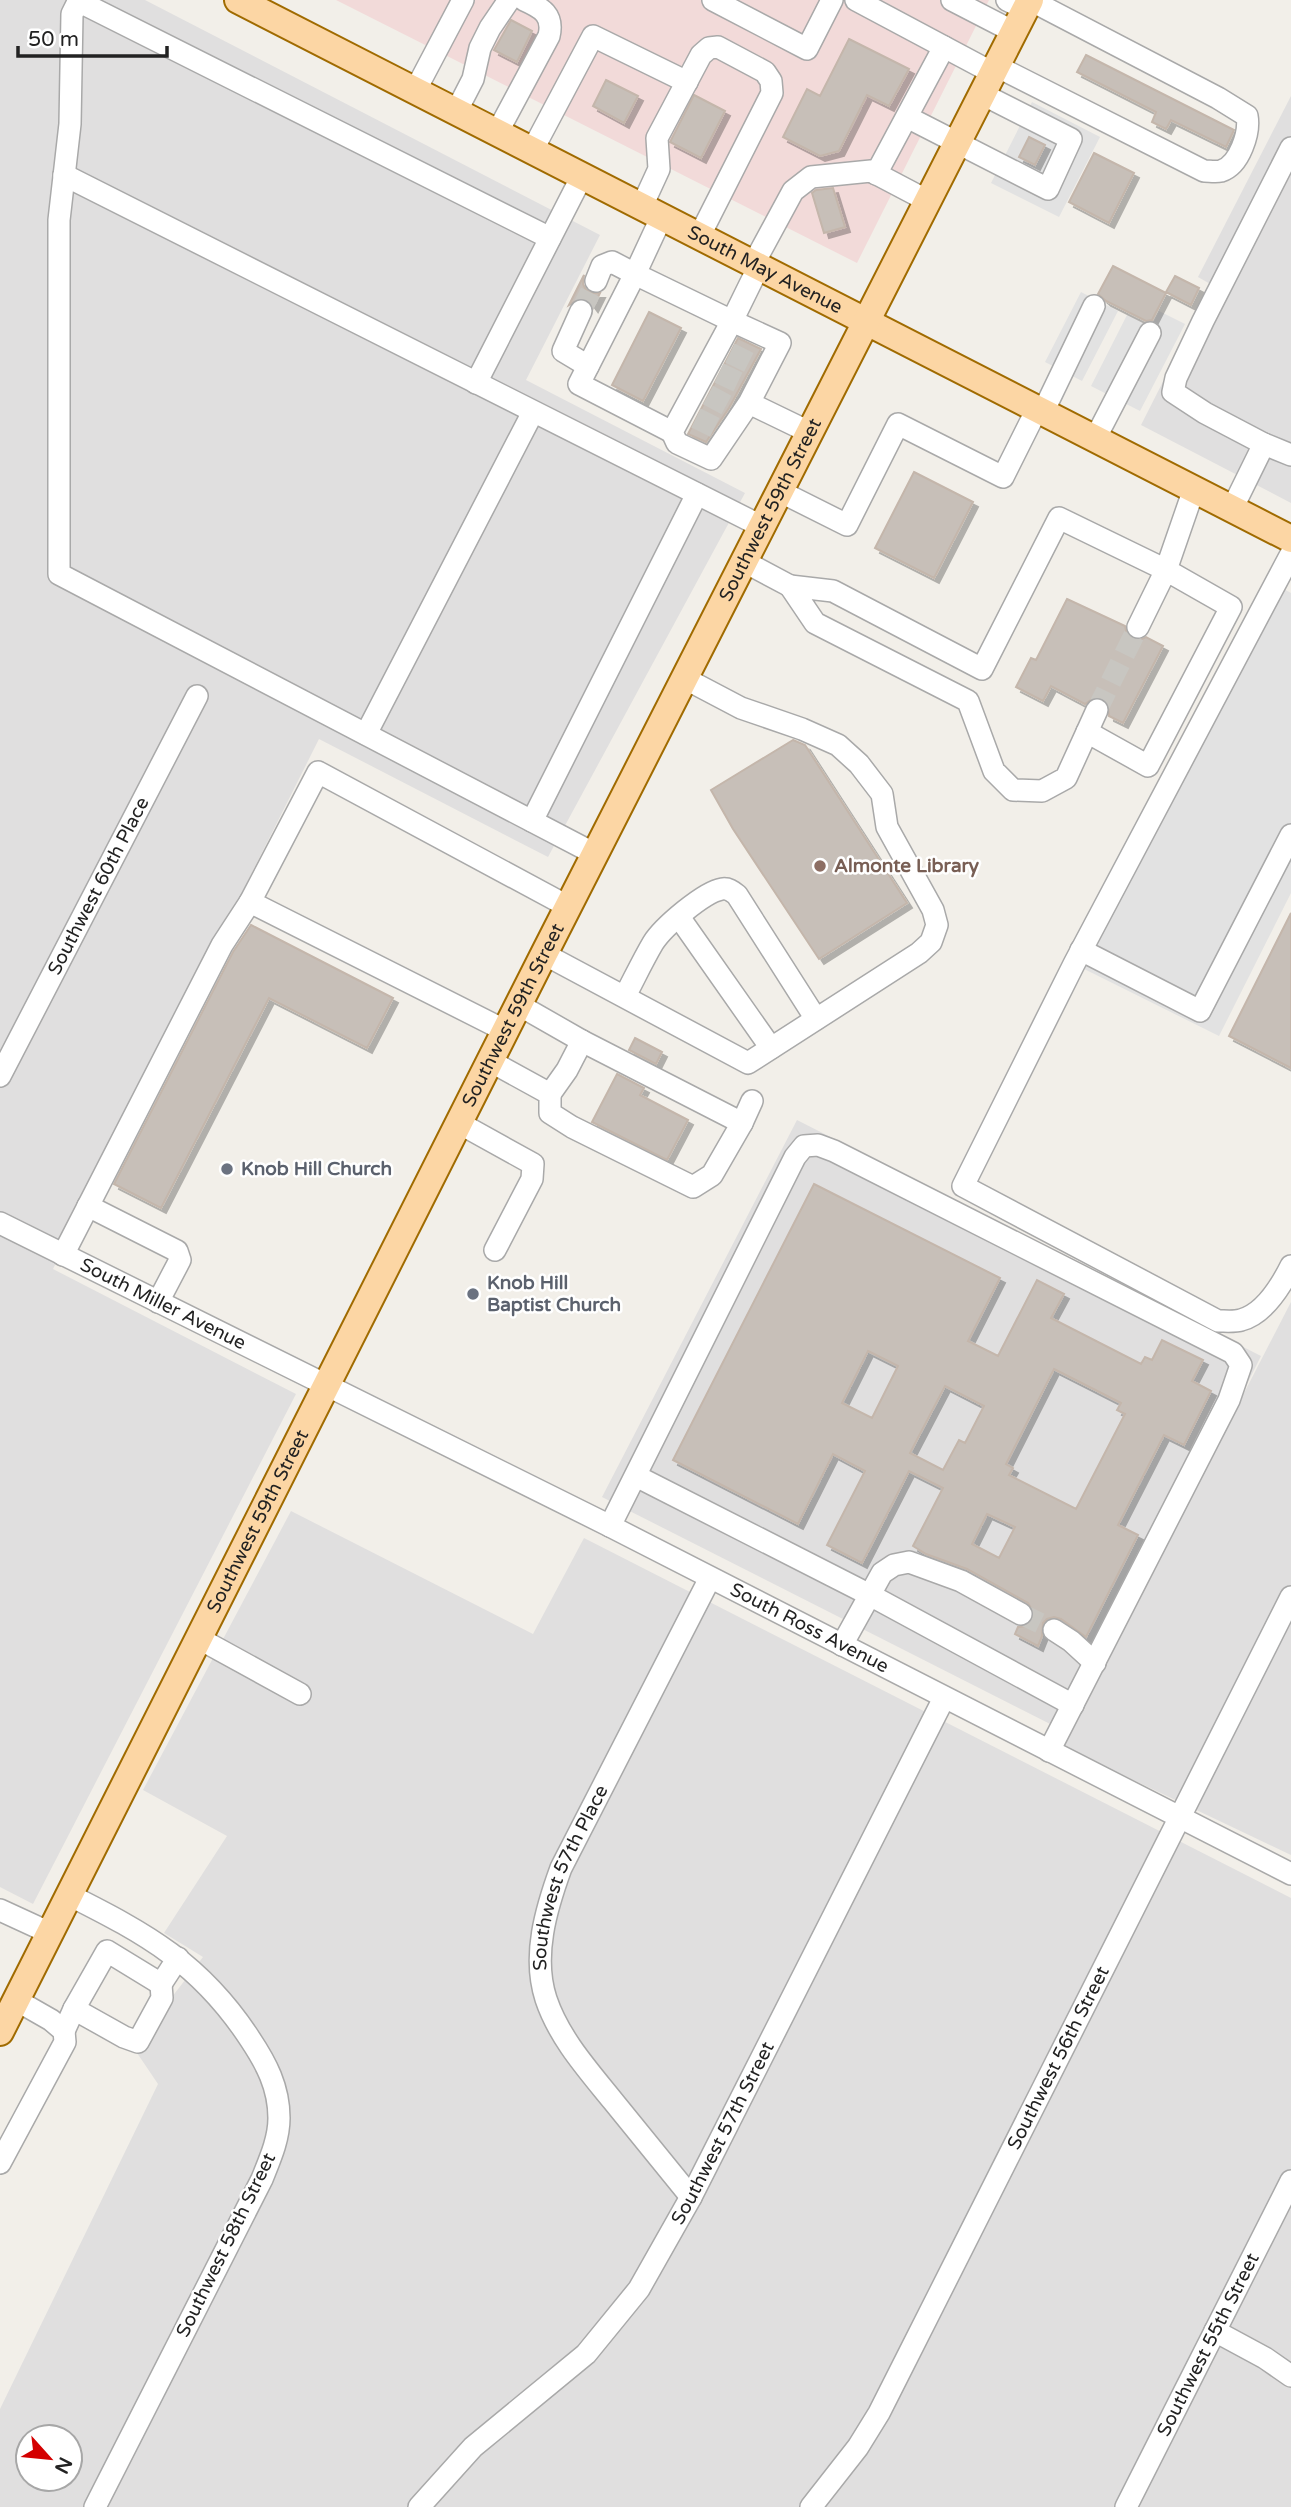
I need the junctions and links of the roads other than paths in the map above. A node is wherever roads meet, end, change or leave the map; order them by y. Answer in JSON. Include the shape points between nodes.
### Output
{"nodes":[{"id":1,"x":78,"y":0,"type":"edge"},
{"id":2,"x":238,"y":0,"type":"edge"},
{"id":3,"x":463,"y":0,"type":"edge"},
{"id":4,"x":509,"y":0,"type":"edge"},
{"id":5,"x":524,"y":0,"type":"edge"},
{"id":6,"x":713,"y":0,"type":"edge"},
{"id":7,"x":832,"y":0,"type":"edge"},
{"id":8,"x":856,"y":0,"type":"edge"},
{"id":9,"x":953,"y":0,"type":"edge"},
{"id":10,"x":1021,"y":8,"type":"edge"},
{"id":11,"x":944,"y":47,"type":"junction"},
{"id":12,"x":991,"y":78,"type":"junction"},
{"id":13,"x":687,"y":82,"type":"junction"},
{"id":14,"x":415,"y":91,"type":"junction"},
{"id":15,"x":456,"y":112,"type":"junction"},
{"id":16,"x":906,"y":117,"type":"junction"},
{"id":17,"x":496,"y":133,"type":"junction"},
{"id":18,"x":957,"y":144,"type":"junction"},
{"id":19,"x":1291,"y":148,"type":"edge"},
{"id":20,"x":532,"y":151,"type":"junction"},
{"id":21,"x":876,"y":174,"type":"junction"},
{"id":22,"x":64,"y":175,"type":"junction"},
{"id":23,"x":582,"y":176,"type":"junction"},
{"id":24,"x":928,"y":201,"type":"junction"},
{"id":25,"x":652,"y":211,"type":"junction"},
{"id":26,"x":700,"y":235,"type":"junction"},
{"id":27,"x":550,"y":238,"type":"junction"},
{"id":28,"x":756,"y":265,"type":"junction"},
{"id":29,"x":635,"y":274,"type":"junction"},
{"id":30,"x":596,"y":281,"type":"tunnel mouth"},
{"id":31,"x":1094,"y":306,"type":"dead end"},
{"id":32,"x":581,"y":311,"type":"tunnel mouth"},
{"id":33,"x":733,"y":321,"type":"junction"},
{"id":34,"x":865,"y":322,"type":"junction"},
{"id":35,"x":1150,"y":333,"type":"dead end"},
{"id":36,"x":588,"y":366,"type":"junction"},
{"id":37,"x":476,"y":383,"type":"junction"},
{"id":38,"x":744,"y":400,"type":"junction"},
{"id":39,"x":1040,"y":411,"type":"junction"},
{"id":40,"x":533,"y":412,"type":"junction"},
{"id":41,"x":671,"y":432,"type":"junction"},
{"id":42,"x":809,"y":432,"type":"junction"},
{"id":43,"x":1096,"y":439,"type":"junction"},
{"id":44,"x":1264,"y":444,"type":"junction"},
{"id":45,"x":1291,"y":455,"type":"edge"},
{"id":46,"x":1194,"y":489,"type":"junction"},
{"id":47,"x":779,"y":491,"type":"junction"},
{"id":48,"x":697,"y":494,"type":"junction"},
{"id":49,"x":1232,"y":509,"type":"junction"},
{"id":50,"x":761,"y":527,"type":"junction"},
{"id":51,"x":1291,"y":539,"type":"edge"},
{"id":52,"x":1291,"y":554,"type":"edge"},
{"id":53,"x":743,"y":561,"type":"junction"},
{"id":54,"x":1167,"y":570,"type":"junction"},
{"id":55,"x":790,"y":586,"type":"junction"},
{"id":56,"x":1138,"y":627,"type":"tunnel mouth"},
{"id":57,"x":982,"y":668,"type":"junction"},
{"id":58,"x":684,"y":678,"type":"junction"},
{"id":59,"x":197,"y":696,"type":"dead end"},
{"id":60,"x":968,"y":701,"type":"junction"},
{"id":61,"x":1097,"y":710,"type":"tunnel mouth"},
{"id":62,"x":1087,"y":732,"type":"junction"},
{"id":63,"x":366,"y":734,"type":"junction"},
{"id":64,"x":532,"y":821,"type":"junction"},
{"id":65,"x":1291,"y":835,"type":"edge"},
{"id":66,"x":596,"y":854,"type":"junction"},
{"id":67,"x":250,"y":902,"type":"junction"},
{"id":68,"x":569,"y":907,"type":"junction"},
{"id":69,"x":679,"y":917,"type":"junction"},
{"id":70,"x":1081,"y":950,"type":"junction"},
{"id":71,"x":544,"y":954,"type":"junction"},
{"id":72,"x":625,"y":996,"type":"junction"},
{"id":73,"x":519,"y":1005,"type":"junction"},
{"id":74,"x":816,"y":1019,"type":"junction"},
{"id":75,"x":506,"y":1031,"type":"junction"},
{"id":76,"x":582,"y":1041,"type":"junction"},
{"id":77,"x":771,"y":1048,"type":"junction"},
{"id":78,"x":491,"y":1062,"type":"junction"},
{"id":79,"x":0,"y":1076,"type":"edge"},
{"id":80,"x":550,"y":1094,"type":"junction"},
{"id":81,"x":752,"y":1101,"type":"dead end"},
{"id":82,"x":460,"y":1123,"type":"junction"},
{"id":83,"x":742,"y":1123,"type":"junction"},
{"id":84,"x":88,"y":1206,"type":"junction"},
{"id":85,"x":0,"y":1223,"type":"edge"},
{"id":86,"x":495,"y":1250,"type":"dead end"},
{"id":87,"x":63,"y":1255,"type":"junction"},
{"id":88,"x":1291,"y":1266,"type":"edge"},
{"id":89,"x":158,"y":1302,"type":"junction"},
{"id":90,"x":327,"y":1385,"type":"junction"},
{"id":91,"x":636,"y":1476,"type":"junction"},
{"id":92,"x":610,"y":1526,"type":"junction"},
{"id":93,"x":710,"y":1578,"type":"junction"},
{"id":94,"x":868,"y":1594,"type":"junction"},
{"id":95,"x":1291,"y":1597,"type":"edge"},
{"id":96,"x":1021,"y":1614,"type":"tunnel mouth"},
{"id":97,"x":1054,"y":1630,"type":"tunnel mouth"},
{"id":98,"x":198,"y":1638,"type":"junction"},
{"id":99,"x":842,"y":1646,"type":"junction"},
{"id":100,"x":1095,"y":1663,"type":"junction"},
{"id":101,"x":300,"y":1694,"type":"dead end"},
{"id":102,"x":944,"y":1698,"type":"junction"},
{"id":103,"x":1073,"y":1705,"type":"junction"},
{"id":104,"x":1049,"y":1751,"type":"junction"},
{"id":105,"x":1180,"y":1816,"type":"junction"},
{"id":106,"x":1291,"y":1874,"type":"edge"},
{"id":107,"x":69,"y":1895,"type":"junction"},
{"id":108,"x":0,"y":1910,"type":"edge"},
{"id":109,"x":50,"y":1933,"type":"junction"},
{"id":110,"x":178,"y":1958,"type":"junction"},
{"id":111,"x":161,"y":1984,"type":"junction"},
{"id":112,"x":16,"y":2000,"type":"junction"},
{"id":113,"x":74,"y":2009,"type":"junction"},
{"id":114,"x":64,"y":2031,"type":"junction"},
{"id":115,"x":0,"y":2032,"type":"edge"},
{"id":116,"x":0,"y":2163,"type":"edge"},
{"id":117,"x":1291,"y":2181,"type":"edge"},
{"id":118,"x":691,"y":2197,"type":"junction"},
{"id":119,"x":1215,"y":2331,"type":"junction"},
{"id":120,"x":1291,"y":2376,"type":"edge"},
{"id":121,"x":95,"y":2507,"type":"edge"},
{"id":122,"x":419,"y":2507,"type":"edge"},
{"id":123,"x":811,"y":2507,"type":"edge"},
{"id":124,"x":1126,"y":2507,"type":"edge"}],
"edges":[{"from":1,"to":22,"type":"street","via":[[72,14]]},
{"from":1,"to":27,"type":"street"},
{"from":2,"to":14,"type":"main road","name":"South May Avenue"},
{"from":3,"to":14,"type":"street"},
{"from":4,"to":15,"type":"street","via":[[480,48],[473,79]]},
{"from":5,"to":17,"type":"street","via":[[549,17],[549,36]]},
{"from":6,"to":7,"type":"street","via":[[807,49]]},
{"from":8,"to":11,"type":"street"},
{"from":9,"to":10,"type":"street"},
{"from":10,"to":12,"type":"main road","name":"Southwest 59th Street"},
{"from":10,"to":12,"type":"street","via":[[1218,98],[1247,116],[1249,127],[1239,152],[1221,171],[1204,171]]},
{"from":11,"to":12,"type":"street"},
{"from":11,"to":16,"type":"street"},
{"from":12,"to":18,"type":"main road","name":"Southwest 59th Street"},
{"from":12,"to":18,"type":"street","via":[[1071,139],[1048,189]]},
{"from":13,"to":20,"type":"street","via":[[593,36]]},
{"from":13,"to":25,"type":"street","via":[[657,138],[659,169]]},
{"from":13,"to":26,"type":"street","via":[[701,55],[718,47],[765,72],[771,81],[772,93]]},
{"from":14,"to":15,"type":"main road","name":"South May Avenue"},
{"from":15,"to":17,"type":"main road","name":"South May Avenue"},
{"from":16,"to":18,"type":"street"},
{"from":16,"to":21,"type":"street"},
{"from":17,"to":20,"type":"main road","name":"South May Avenue"},
{"from":18,"to":24,"type":"main road","name":"Southwest 59th Street"},
{"from":19,"to":44,"type":"street","via":[[1203,321],[1173,392]]},
{"from":20,"to":23,"type":"main road","name":"South May Avenue"},
{"from":21,"to":24,"type":"street"},
{"from":21,"to":28,"type":"street","via":[[811,177],[793,191]]},
{"from":22,"to":37,"type":"street"},
{"from":22,"to":63,"type":"street","via":[[59,220],[59,574]]},
{"from":23,"to":25,"type":"main road","name":"South May Avenue"},
{"from":23,"to":27,"type":"street"},
{"from":24,"to":34,"type":"main road","name":"Southwest 59th Street"},
{"from":25,"to":26,"type":"main road","name":"South May Avenue"},
{"from":25,"to":29,"type":"street"},
{"from":26,"to":28,"type":"main road","name":"South May Avenue"},
{"from":27,"to":37,"type":"street"},
{"from":28,"to":33,"type":"street"},
{"from":28,"to":34,"type":"main road","name":"South May Avenue"},
{"from":29,"to":30,"type":"street","via":[[612,262],[602,266]]},
{"from":29,"to":33,"type":"street"},
{"from":29,"to":36,"type":"street"},
{"from":31,"to":39,"type":"street"},
{"from":32,"to":36,"type":"street","via":[[563,351]]},
{"from":33,"to":38,"type":"street","via":[[780,343],[759,368]]},
{"from":33,"to":41,"type":"street","via":[[724,349],[690,414]]},
{"from":34,"to":39,"type":"main road","name":"South May Avenue"},
{"from":34,"to":42,"type":"main road","name":"Southwest 59th Street"},
{"from":35,"to":43,"type":"street"},
{"from":36,"to":41,"type":"street","via":[[579,384]]},
{"from":37,"to":40,"type":"street"},
{"from":38,"to":41,"type":"street","via":[[711,459],[677,443]]},
{"from":38,"to":42,"type":"street"},
{"from":39,"to":43,"type":"main road","name":"South May Avenue"},
{"from":39,"to":47,"type":"street","via":[[1003,477],[898,425],[847,525]]},
{"from":40,"to":48,"type":"street"},
{"from":40,"to":63,"type":"street"},
{"from":42,"to":47,"type":"main road","name":"Southwest 59th Street"},
{"from":43,"to":46,"type":"main road","name":"South May Avenue"},
{"from":44,"to":45,"type":"street"},
{"from":44,"to":49,"type":"street"},
{"from":46,"to":49,"type":"main road","name":"South May Avenue"},
{"from":46,"to":54,"type":"street"},
{"from":47,"to":50,"type":"main road","name":"Southwest 59th Street"},
{"from":48,"to":50,"type":"street"},
{"from":48,"to":64,"type":"street"},
{"from":49,"to":51,"type":"main road","name":"South May Avenue"},
{"from":50,"to":53,"type":"main road","name":"Southwest 59th Street"},
{"from":52,"to":70,"type":"street"},
{"from":53,"to":55,"type":"street"},
{"from":53,"to":58,"type":"main road","name":"Southwest 59th Street"},
{"from":54,"to":56,"type":"street"},
{"from":54,"to":57,"type":"street","via":[[1059,518]]},
{"from":54,"to":62,"type":"street","via":[[1231,607],[1148,766]]},
{"from":55,"to":57,"type":"street","via":[[833,591]]},
{"from":55,"to":60,"type":"street","via":[[815,624]]},
{"from":57,"to":60,"type":"street"},
{"from":58,"to":66,"type":"main road","name":"Southwest 59th Street"},
{"from":58,"to":74,"type":"street","via":[[741,708],[838,745],[859,764],[883,794],[887,827],[933,910],[937,925],[931,942]]},
{"from":59,"to":79,"type":"street","name":"Southwest 60th Place"},
{"from":60,"to":62,"type":"street","via":[[994,771],[1013,790],[1042,791],[1066,778]]},
{"from":61,"to":62,"type":"street"},
{"from":63,"to":64,"type":"street"},
{"from":64,"to":66,"type":"street"},
{"from":65,"to":70,"type":"street","via":[[1200,1012]]},
{"from":66,"to":68,"type":"main road","name":"Southwest 59th Street"},
{"from":67,"to":68,"type":"street","via":[[318,772]]},
{"from":67,"to":75,"type":"street"},
{"from":67,"to":84,"type":"street","via":[[222,945]]},
{"from":68,"to":71,"type":"main road","name":"Southwest 59th Street"},
{"from":69,"to":72,"type":"street","via":[[655,940]]},
{"from":69,"to":74,"type":"street","via":[[709,894],[729,889]]},
{"from":69,"to":77,"type":"street"},
{"from":70,"to":88,"type":"street","via":[[963,1186],[1218,1321],[1242,1321],[1261,1308]]},
{"from":71,"to":72,"type":"street"},
{"from":71,"to":73,"type":"main road","name":"Southwest 59th Street"},
{"from":72,"to":77,"type":"street","via":[[748,1063]]},
{"from":73,"to":75,"type":"main road","name":"Southwest 59th Street"},
{"from":73,"to":76,"type":"street"},
{"from":74,"to":77,"type":"street"},
{"from":75,"to":78,"type":"main road","name":"Southwest 59th Street"},
{"from":76,"to":80,"type":"street"},
{"from":76,"to":83,"type":"street"},
{"from":78,"to":80,"type":"street"},
{"from":78,"to":82,"type":"main road","name":"Southwest 59th Street"},
{"from":80,"to":83,"type":"street","via":[[550,1113],[693,1187],[712,1174]]},
{"from":81,"to":83,"type":"street"},
{"from":82,"to":86,"type":"street","via":[[533,1164],[532,1180]]},
{"from":82,"to":90,"type":"main road","name":"Southwest 59th Street"},
{"from":84,"to":87,"type":"street"},
{"from":84,"to":89,"type":"street","via":[[177,1251],[180,1260]]},
{"from":85,"to":87,"type":"street","name":"South Miller Avenue"},
{"from":87,"to":89,"type":"street","name":"South Miller Avenue"},
{"from":89,"to":90,"type":"street","name":"South Miller Avenue"},
{"from":90,"to":92,"type":"street","name":"South Ross Avenue"},
{"from":90,"to":98,"type":"main road","name":"Southwest 59th Street"},
{"from":91,"to":92,"type":"street"},
{"from":91,"to":94,"type":"street"},
{"from":91,"to":100,"type":"street","via":[[795,1157],[804,1146],[818,1144],[1233,1353],[1241,1365],[1229,1400]]},
{"from":92,"to":93,"type":"street","name":"South Ross Avenue"},
{"from":93,"to":99,"type":"street","name":"South Ross Avenue"},
{"from":93,"to":118,"type":"street","name":"Southwest 57th Place","via":[[561,1868],[548,1905],[541,1968],[545,1997],[579,2059]]},
{"from":94,"to":96,"type":"street","via":[[882,1573],[909,1562],[961,1581]]},
{"from":94,"to":99,"type":"street"},
{"from":94,"to":103,"type":"street"},
{"from":95,"to":105,"type":"street","name":"Southwest 56th Street"},
{"from":97,"to":100,"type":"street"},
{"from":98,"to":101,"type":"street"},
{"from":98,"to":107,"type":"main road","name":"Southwest 59th Street"},
{"from":99,"to":102,"type":"street","name":"South Ross Avenue"},
{"from":100,"to":103,"type":"street"},
{"from":102,"to":104,"type":"street","name":"South Ross Avenue"},
{"from":102,"to":118,"type":"street","name":"Southwest 57th Street"},
{"from":103,"to":104,"type":"street"},
{"from":104,"to":105,"type":"street","name":"South Ross Avenue"},
{"from":105,"to":106,"type":"street","name":"South Ross Avenue"},
{"from":105,"to":123,"type":"street","name":"Southwest 56th Street","via":[[879,2413]]},
{"from":107,"to":109,"type":"main road","name":"Southwest 59th Street"},
{"from":107,"to":110,"type":"street","name":"Southwest 58th Street","via":[[142,1933]]},
{"from":108,"to":109,"type":"street"},
{"from":109,"to":112,"type":"main road","name":"Southwest 59th Street"},
{"from":110,"to":111,"type":"street"},
{"from":110,"to":121,"type":"street","name":"Southwest 58th Street","via":[[214,1991],[259,2053],[275,2086],[278,2135],[262,2179]]},
{"from":111,"to":113,"type":"street","via":[[107,1951]]},
{"from":111,"to":113,"type":"street","via":[[162,1998],[138,2042]]},
{"from":112,"to":114,"type":"street"},
{"from":112,"to":115,"type":"main road","name":"Southwest 59th Street"},
{"from":113,"to":114,"type":"street"},
{"from":114,"to":116,"type":"street","via":[[65,2042]]},
{"from":117,"to":119,"type":"street","name":"Southwest 55th Street"},
{"from":118,"to":122,"type":"street","name":"Southwest 57th Street","via":[[639,2289],[611,2327],[562,2376],[473,2447]]},
{"from":119,"to":120,"type":"street"},
{"from":119,"to":124,"type":"street","name":"Southwest 55th Street"}]}
